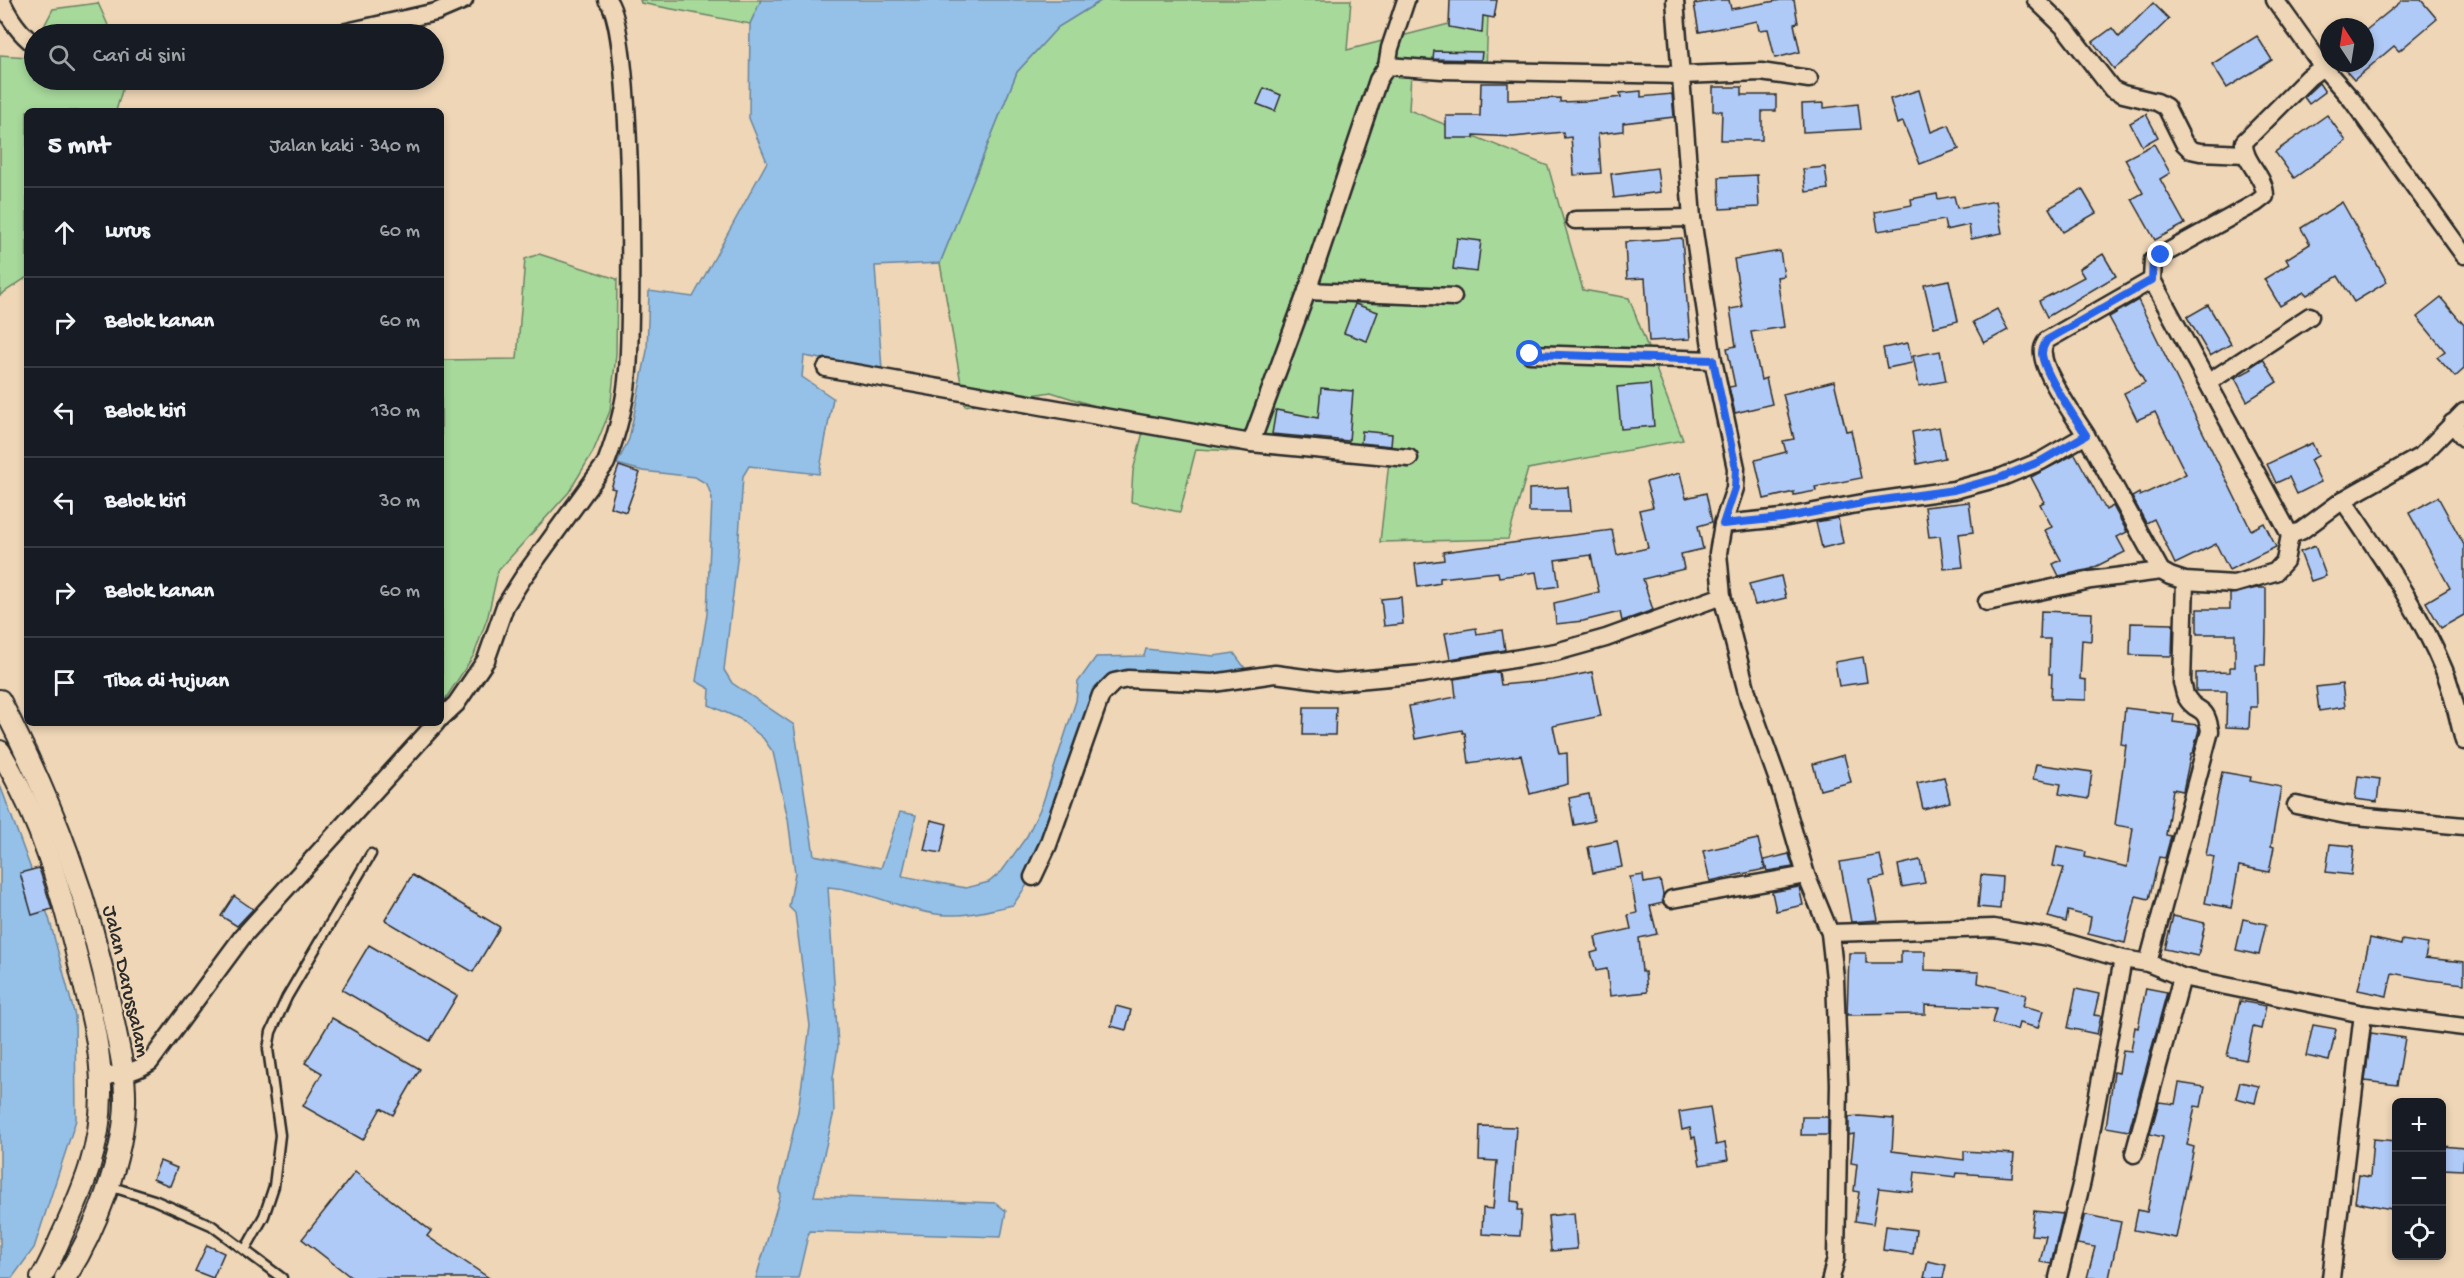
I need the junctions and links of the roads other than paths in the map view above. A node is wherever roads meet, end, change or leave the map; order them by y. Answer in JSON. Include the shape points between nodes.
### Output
{"nodes":[{"id":1,"x":1,"y":0,"type":"edge"},
{"id":2,"x":464,"y":0,"type":"edge"},
{"id":3,"x":607,"y":0,"type":"edge"},
{"id":4,"x":1406,"y":0,"type":"edge"},
{"id":5,"x":1675,"y":0,"type":"edge"},
{"id":6,"x":2036,"y":0,"type":"edge"},
{"id":7,"x":2275,"y":0,"type":"edge"},
{"id":8,"x":383,"y":24,"type":"edge"},
{"id":9,"x":24,"y":36,"type":"edge"},
{"id":10,"x":2320,"y":62,"type":"edge"},
{"id":11,"x":1387,"y":66,"type":"junction"},
{"id":12,"x":2320,"y":69,"type":"edge"},
{"id":13,"x":2328,"y":72,"type":"edge"},
{"id":14,"x":1681,"y":75,"type":"junction"},
{"id":15,"x":1809,"y":79,"type":"dead end"},
{"id":16,"x":2245,"y":154,"type":"junction"},
{"id":17,"x":1692,"y":219,"type":"junction"},
{"id":18,"x":1575,"y":220,"type":"dead end"},
{"id":19,"x":2464,"y":255,"type":"edge"},
{"id":20,"x":2152,"y":280,"type":"junction"},
{"id":21,"x":1307,"y":291,"type":"junction"},
{"id":22,"x":1453,"y":297,"type":"dead end"},
{"id":23,"x":2310,"y":316,"type":"dead end"},
{"id":24,"x":1530,"y":354,"type":"dead end"},
{"id":25,"x":1713,"y":360,"type":"junction"},
{"id":26,"x":826,"y":368,"type":"dead end"},
{"id":27,"x":2209,"y":382,"type":"junction"},
{"id":28,"x":2458,"y":418,"type":"edge"},
{"id":29,"x":2086,"y":435,"type":"junction"},
{"id":30,"x":2464,"y":438,"type":"edge"},
{"id":31,"x":1251,"y":443,"type":"junction"},
{"id":32,"x":1409,"y":458,"type":"dead end"},
{"id":33,"x":2343,"y":500,"type":"junction"},
{"id":34,"x":1723,"y":524,"type":"junction"},
{"id":35,"x":2290,"y":535,"type":"junction"},
{"id":36,"x":2160,"y":571,"type":"junction"},
{"id":37,"x":2185,"y":581,"type":"junction"},
{"id":38,"x":1722,"y":596,"type":"junction"},
{"id":39,"x":1987,"y":602,"type":"dead end"},
{"id":40,"x":0,"y":700,"type":"edge"},
{"id":41,"x":444,"y":715,"type":"edge"},
{"id":42,"x":433,"y":726,"type":"edge"},
{"id":43,"x":2464,"y":741,"type":"edge"},
{"id":44,"x":0,"y":751,"type":"edge"},
{"id":45,"x":2295,"y":805,"type":"dead end"},
{"id":46,"x":2464,"y":826,"type":"edge"},
{"id":47,"x":371,"y":854,"type":"dead end"},
{"id":48,"x":1806,"y":874,"type":"junction"},
{"id":49,"x":1033,"y":878,"type":"dead end"},
{"id":50,"x":1672,"y":900,"type":"dead end"},
{"id":51,"x":1830,"y":933,"type":"junction"},
{"id":52,"x":2124,"y":959,"type":"junction"},
{"id":53,"x":2148,"y":963,"type":"junction"},
{"id":54,"x":2182,"y":977,"type":"junction"},
{"id":55,"x":2363,"y":1014,"type":"junction"},
{"id":56,"x":2464,"y":1027,"type":"edge"},
{"id":57,"x":125,"y":1074,"type":"junction"},
{"id":58,"x":100,"y":1076,"type":"junction"},
{"id":59,"x":2134,"y":1154,"type":"dead end"},
{"id":60,"x":108,"y":1186,"type":"junction"},
{"id":61,"x":245,"y":1250,"type":"junction"},
{"id":62,"x":41,"y":1278,"type":"edge"},
{"id":63,"x":65,"y":1278,"type":"edge"},
{"id":64,"x":282,"y":1278,"type":"edge"},
{"id":65,"x":1831,"y":1278,"type":"edge"},
{"id":66,"x":2058,"y":1278,"type":"edge"},
{"id":67,"x":2331,"y":1278,"type":"edge"}],
"edges":[{"from":1,"to":9,"type":"street"},
{"from":2,"to":8,"type":"street","via":[[436,12]]},
{"from":3,"to":41,"type":"street","via":[[614,8],[622,66],[631,180],[628,371],[616,436],[606,463],[505,606],[486,660]]},
{"from":4,"to":11,"type":"street"},
{"from":5,"to":14,"type":"street"},
{"from":6,"to":16,"type":"street","via":[[2065,28],[2112,89],[2166,107],[2191,150]]},
{"from":7,"to":10,"type":"street"},
{"from":11,"to":14,"type":"street"},
{"from":11,"to":21,"type":"street","via":[[1378,80]]},
{"from":12,"to":16,"type":"street","via":[[2244,142]]},
{"from":13,"to":19,"type":"street"},
{"from":14,"to":15,"type":"street","via":[[1761,72]]},
{"from":14,"to":17,"type":"street"},
{"from":16,"to":20,"type":"street","via":[[2265,185],[2265,196],[2153,260]]},
{"from":17,"to":18,"type":"street"},
{"from":17,"to":25,"type":"street"},
{"from":20,"to":27,"type":"street"},
{"from":20,"to":29,"type":"street","via":[[2047,340],[2043,348],[2049,374]]},
{"from":21,"to":22,"type":"street"},
{"from":21,"to":31,"type":"street"},
{"from":23,"to":27,"type":"street"},
{"from":24,"to":25,"type":"street"},
{"from":25,"to":34,"type":"street","via":[[1736,468],[1735,488]]},
{"from":26,"to":31,"type":"street"},
{"from":27,"to":35,"type":"street"},
{"from":28,"to":30,"type":"street"},
{"from":28,"to":33,"type":"street","via":[[2421,456]]},
{"from":29,"to":34,"type":"street","via":[[2041,461],[1954,490]]},
{"from":29,"to":36,"type":"street"},
{"from":31,"to":32,"type":"street"},
{"from":33,"to":35,"type":"street"},
{"from":33,"to":43,"type":"street","via":[[2400,584],[2426,631],[2445,672]]},
{"from":34,"to":38,"type":"street","via":[[1718,553]]},
{"from":35,"to":37,"type":"street","via":[[2284,561],[2275,572],[2234,584]]},
{"from":36,"to":37,"type":"street"},
{"from":36,"to":39,"type":"street","via":[[2091,580]]},
{"from":37,"to":53,"type":"street","via":[[2182,683],[2187,699],[2208,718],[2210,730]]},
{"from":38,"to":48,"type":"street","via":[[1749,700]]},
{"from":38,"to":49,"type":"street","via":[[1556,652],[1422,674],[1335,682],[1275,674],[1213,683],[1128,679],[1114,682],[1101,695]]},
{"from":40,"to":57,"type":"street","name":"Jalan Darussalam","via":[[42,783],[81,886]]},
{"from":42,"to":57,"type":"street","via":[[243,936],[150,1062]]},
{"from":44,"to":58,"type":"street","name":"Jalan Darussalam","via":[[46,845],[87,999]]},
{"from":45,"to":46,"type":"street","via":[[2346,815]]},
{"from":47,"to":61,"type":"lane","via":[[287,997],[271,1032],[268,1049],[280,1135],[274,1186],[264,1216]]},
{"from":48,"to":50,"type":"street"},
{"from":48,"to":51,"type":"street"},
{"from":51,"to":52,"type":"street","via":[[1994,928],[2048,937]]},
{"from":51,"to":65,"type":"street","via":[[1839,1084],[1836,1258]]},
{"from":52,"to":53,"type":"street"},
{"from":52,"to":66,"type":"street","via":[[2082,1181]]},
{"from":53,"to":54,"type":"street"},
{"from":54,"to":55,"type":"street"},
{"from":54,"to":59,"type":"street"},
{"from":55,"to":56,"type":"street"},
{"from":55,"to":67,"type":"street"},
{"from":57,"to":58,"type":"street"},
{"from":57,"to":60,"type":"street","name":"Jalan Darussalam","via":[[125,1106]]},
{"from":58,"to":62,"type":"street","name":"Jalan Darussalam","via":[[100,1118],[93,1162]]},
{"from":60,"to":61,"type":"lane","via":[[154,1200],[211,1225]]},
{"from":60,"to":63,"type":"street","name":"Jalan Darussalam","via":[[77,1261]]},
{"from":61,"to":64,"type":"lane"}]}
